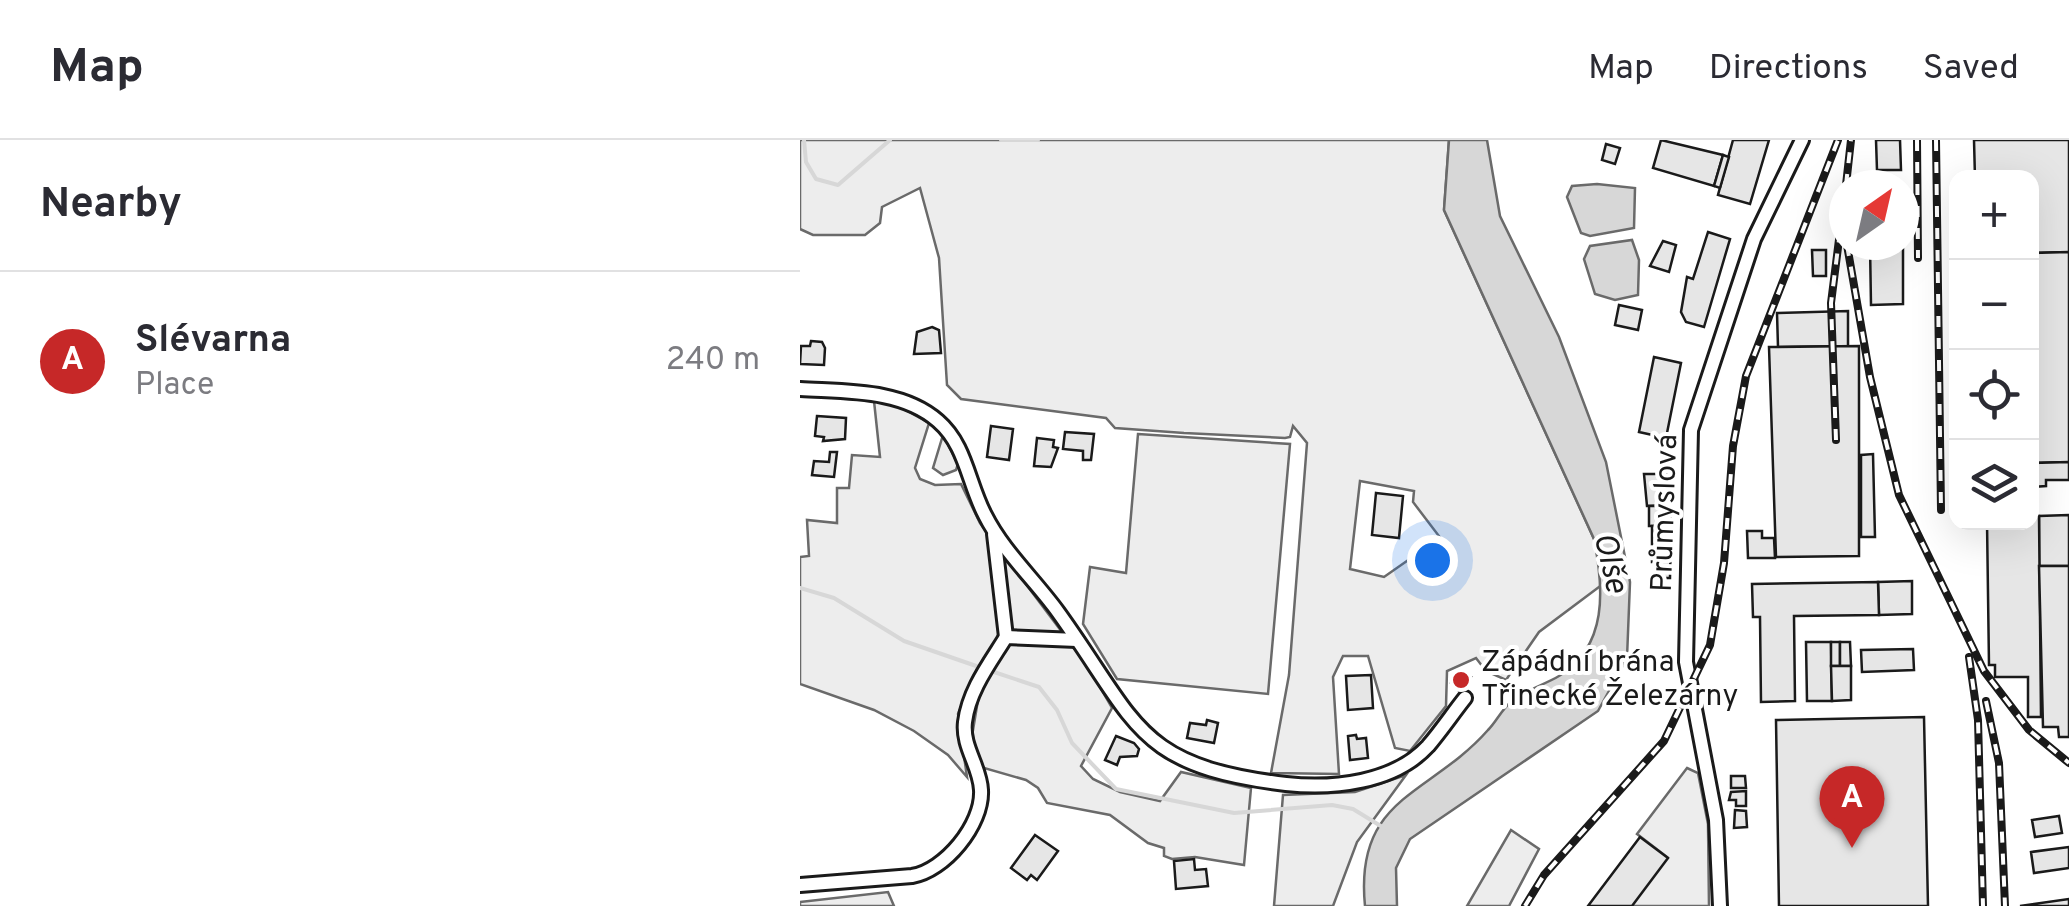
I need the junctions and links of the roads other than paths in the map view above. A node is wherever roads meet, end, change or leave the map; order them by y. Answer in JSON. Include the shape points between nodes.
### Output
{"nodes":[{"id":1,"x":1802,"y":140,"type":"edge"},
{"id":2,"x":800,"y":389,"type":"edge"},
{"id":3,"x":994,"y":531,"type":"junction"},
{"id":4,"x":1006,"y":637,"type":"junction"},
{"id":5,"x":1078,"y":640,"type":"junction"},
{"id":6,"x":1465,"y":698,"type":"dead end"},
{"id":7,"x":800,"y":885,"type":"edge"},
{"id":8,"x":1720,"y":906,"type":"edge"}],
"edges":[{"from":1,"to":8,"type":"street","name":"Průmyslová","via":[[1754,239],[1691,430],[1686,662],[1716,820]]},
{"from":2,"to":3,"type":"street","via":[[882,396],[937,419],[956,442]]},
{"from":3,"to":4,"type":"street"},
{"from":3,"to":5,"type":"street"},
{"from":4,"to":5,"type":"street"},
{"from":4,"to":7,"type":"street","via":[[980,678],[965,725],[978,802],[943,864],[912,876]]},
{"from":5,"to":6,"type":"street","via":[[1150,740],[1190,765],[1244,779],[1317,788],[1389,772],[1428,747]]}]}
